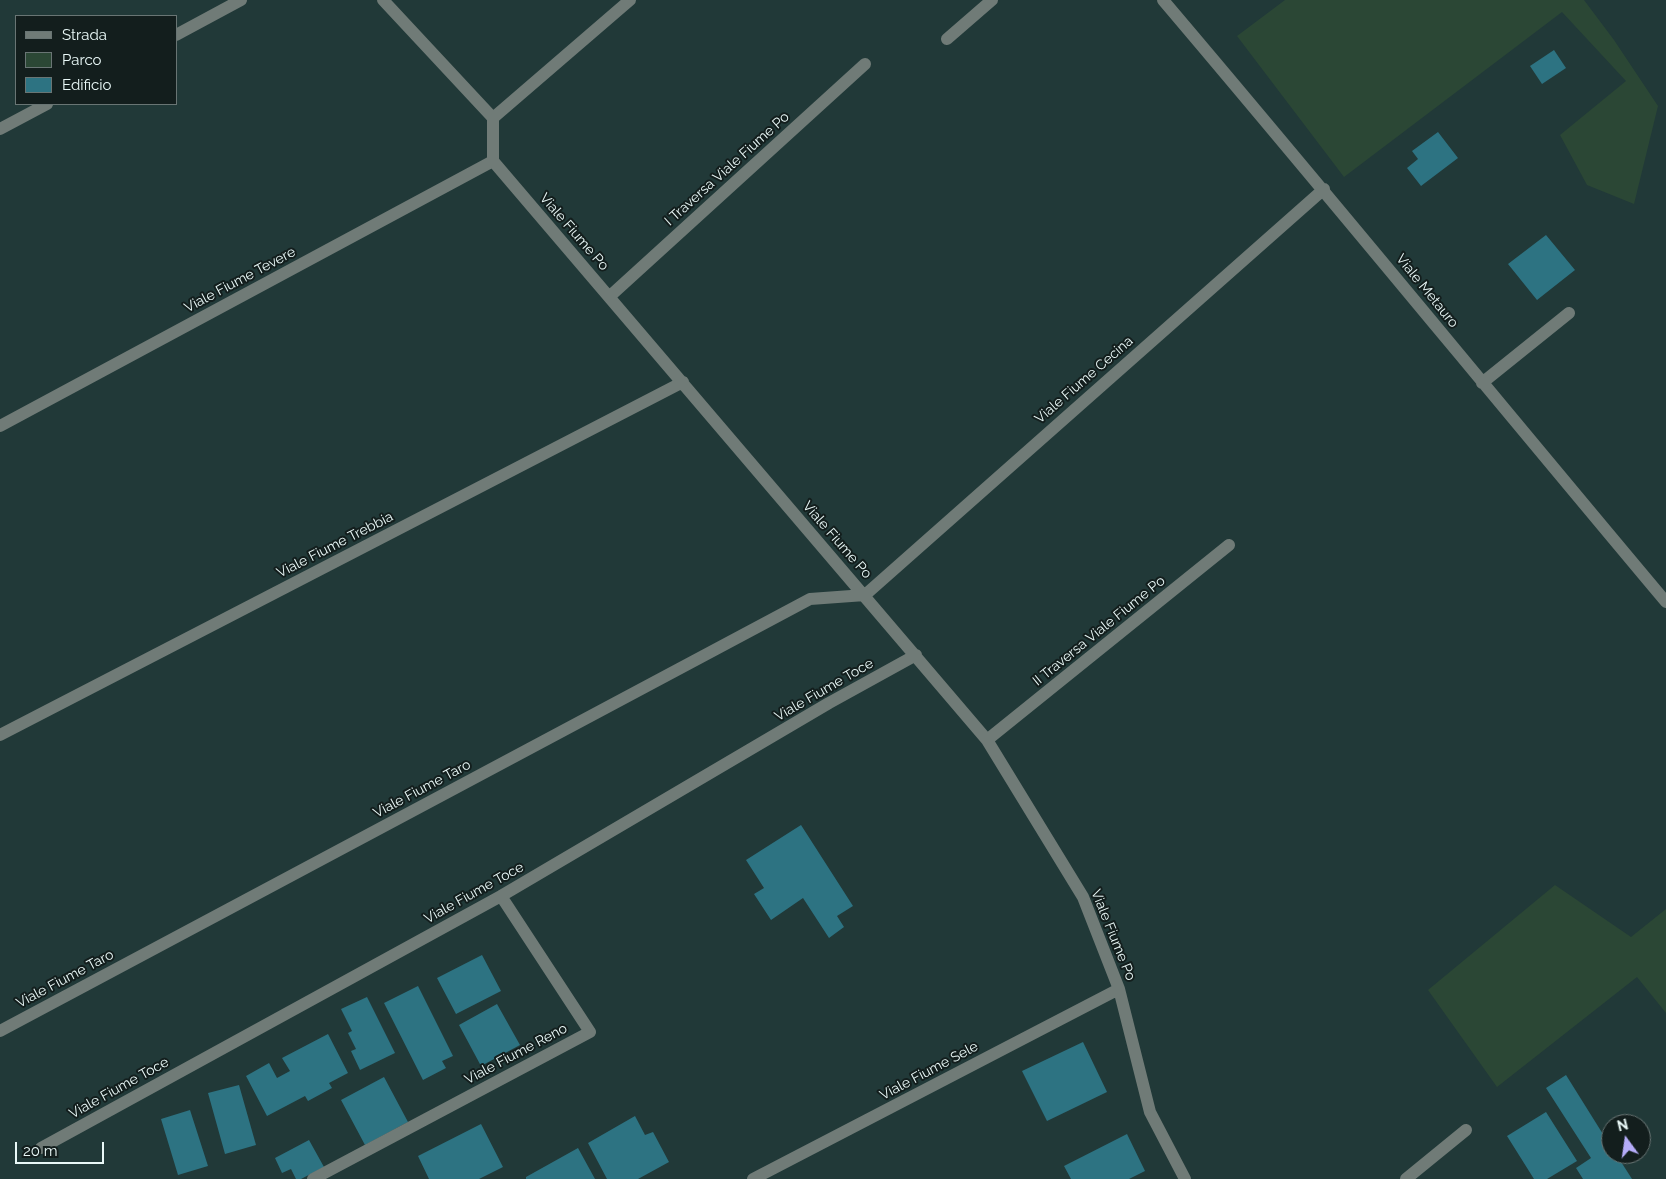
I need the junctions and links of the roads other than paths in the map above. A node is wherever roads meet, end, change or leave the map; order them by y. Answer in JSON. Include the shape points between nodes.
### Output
{"nodes":[{"id":1,"x":241,"y":0,"type":"edge"},
{"id":2,"x":383,"y":0,"type":"edge"},
{"id":3,"x":630,"y":0,"type":"edge"},
{"id":4,"x":992,"y":0,"type":"edge"},
{"id":5,"x":1163,"y":0,"type":"edge"},
{"id":6,"x":178,"y":34,"type":"edge"},
{"id":7,"x":947,"y":39,"type":"dead end"},
{"id":8,"x":865,"y":64,"type":"dead end"},
{"id":9,"x":45,"y":105,"type":"edge"},
{"id":10,"x":492,"y":118,"type":"junction"},
{"id":11,"x":0,"y":129,"type":"edge"},
{"id":12,"x":493,"y":161,"type":"junction"},
{"id":13,"x":1324,"y":189,"type":"junction"},
{"id":14,"x":609,"y":296,"type":"junction"},
{"id":15,"x":1569,"y":313,"type":"dead end"},
{"id":16,"x":683,"y":382,"type":"junction"},
{"id":17,"x":1482,"y":383,"type":"junction"},
{"id":18,"x":0,"y":426,"type":"edge"},
{"id":19,"x":1229,"y":545,"type":"dead end"},
{"id":20,"x":865,"y":595,"type":"junction"},
{"id":21,"x":1666,"y":602,"type":"edge"},
{"id":22,"x":916,"y":655,"type":"junction"},
{"id":23,"x":0,"y":735,"type":"edge"},
{"id":24,"x":987,"y":740,"type":"junction"},
{"id":25,"x":501,"y":896,"type":"junction"},
{"id":26,"x":1119,"y":989,"type":"junction"},
{"id":27,"x":0,"y":1031,"type":"edge"},
{"id":28,"x":1466,"y":1130,"type":"dead end"},
{"id":29,"x":41,"y":1148,"type":"dead end"},
{"id":30,"x":313,"y":1179,"type":"edge"},
{"id":31,"x":753,"y":1179,"type":"edge"},
{"id":32,"x":1185,"y":1179,"type":"edge"},
{"id":33,"x":1406,"y":1179,"type":"edge"}],
"edges":[{"from":1,"to":6,"type":"street"},
{"from":2,"to":10,"type":"street"},
{"from":3,"to":10,"type":"street"},
{"from":4,"to":7,"type":"street"},
{"from":5,"to":13,"type":"street","name":"Viale Metauro"},
{"from":8,"to":14,"type":"street","name":"I Traversa Viale Fiume Po"},
{"from":9,"to":11,"type":"street"},
{"from":10,"to":12,"type":"street"},
{"from":12,"to":14,"type":"street","name":"Viale Fiume Po"},
{"from":12,"to":18,"type":"street","name":"Viale Fiume Tevere"},
{"from":13,"to":17,"type":"street","name":"Viale Metauro"},
{"from":13,"to":20,"type":"street","name":"Viale Fiume Cecina"},
{"from":14,"to":16,"type":"street","name":"Viale Fiume Po"},
{"from":15,"to":17,"type":"street"},
{"from":16,"to":20,"type":"street","name":"Viale Fiume Po"},
{"from":16,"to":23,"type":"street","name":"Viale Fiume Trebbia"},
{"from":17,"to":21,"type":"street","name":"Viale Metauro"},
{"from":19,"to":24,"type":"street","name":"II Traversa Viale Fiume Po"},
{"from":20,"to":22,"type":"street","name":"Viale Fiume Po"},
{"from":20,"to":27,"type":"street","name":"Viale Fiume Taro","via":[[810,599]]},
{"from":22,"to":24,"type":"street","name":"Viale Fiume Po"},
{"from":22,"to":25,"type":"street","name":"Viale Fiume Toce"},
{"from":24,"to":26,"type":"street","name":"Viale Fiume Po","via":[[1083,897]]},
{"from":25,"to":29,"type":"street","name":"Viale Fiume Toce"},
{"from":25,"to":30,"type":"street","name":"Viale Fiume Reno","via":[[590,1032]]},
{"from":26,"to":31,"type":"street","name":"Viale Fiume Sele"},
{"from":26,"to":32,"type":"street","name":"Viale Fiume Po","via":[[1150,1112]]},
{"from":28,"to":33,"type":"street"}]}
